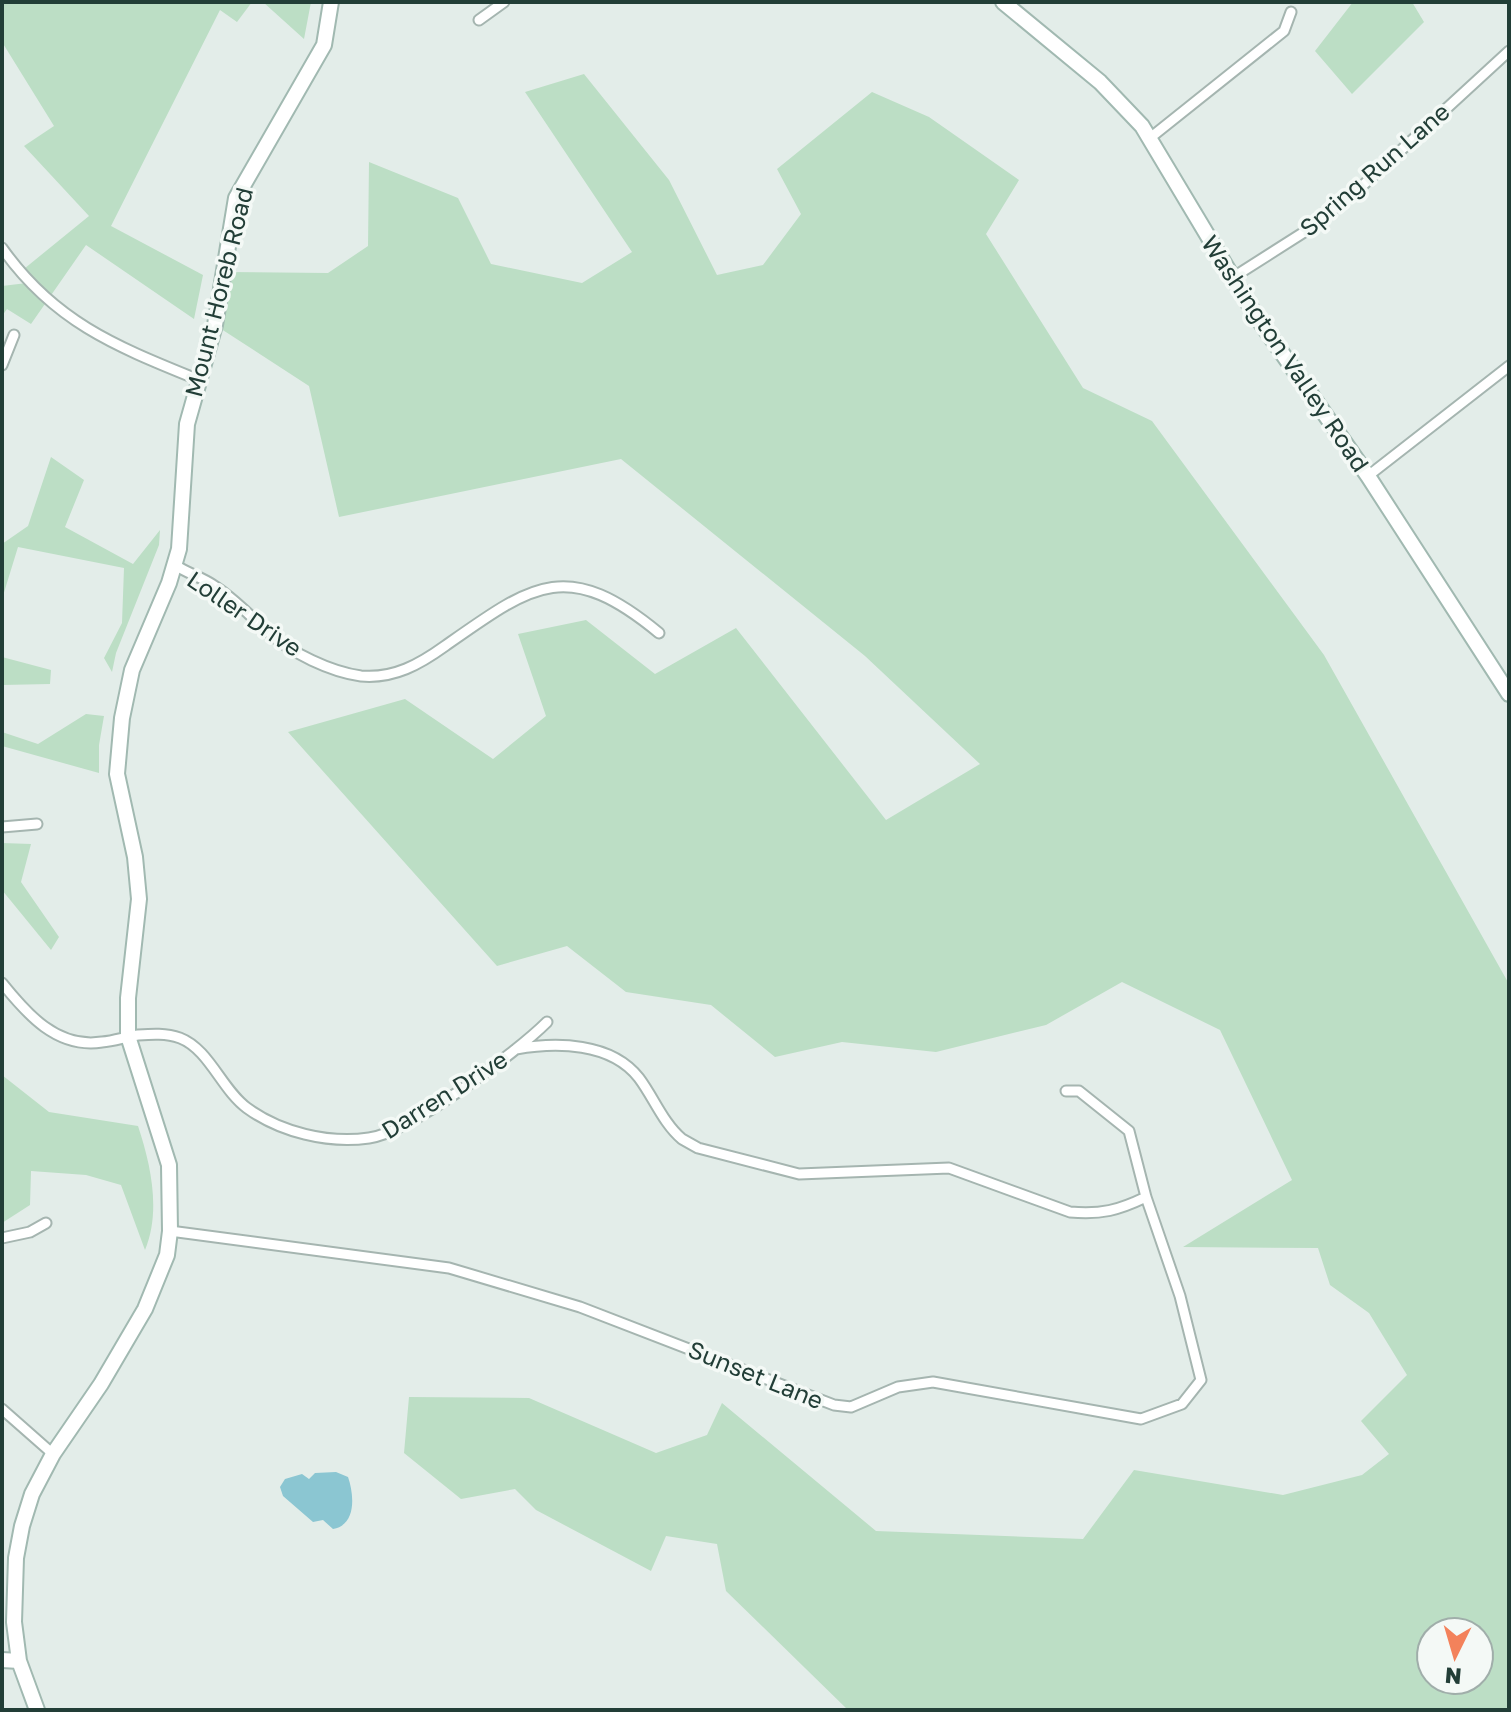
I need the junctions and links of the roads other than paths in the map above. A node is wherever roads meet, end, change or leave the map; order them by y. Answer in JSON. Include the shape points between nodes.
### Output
{"nodes":[{"id":1,"x":331,"y":2,"type":"edge"},
{"id":2,"x":504,"y":2,"type":"edge"},
{"id":3,"x":1003,"y":2,"type":"edge"},
{"id":4,"x":1291,"y":12,"type":"dead end"},
{"id":5,"x":479,"y":20,"type":"dead end"},
{"id":6,"x":1509,"y":51,"type":"edge"},
{"id":7,"x":1150,"y":138,"type":"junction"},
{"id":8,"x":2,"y":248,"type":"edge"},
{"id":9,"x":1232,"y":278,"type":"junction"},
{"id":10,"x":14,"y":335,"type":"dead end"},
{"id":11,"x":2,"y":365,"type":"edge"},
{"id":12,"x":1509,"y":366,"type":"edge"},
{"id":13,"x":199,"y":380,"type":"junction"},
{"id":14,"x":1368,"y":476,"type":"junction"},
{"id":15,"x":175,"y":565,"type":"junction"},
{"id":16,"x":659,"y":633,"type":"dead end"},
{"id":17,"x":1509,"y":694,"type":"edge"},
{"id":18,"x":37,"y":824,"type":"dead end"},
{"id":19,"x":2,"y":827,"type":"edge"},
{"id":20,"x":2,"y":983,"type":"edge"},
{"id":21,"x":547,"y":1022,"type":"dead end"},
{"id":22,"x":128,"y":1036,"type":"junction"},
{"id":23,"x":516,"y":1049,"type":"junction"},
{"id":24,"x":1066,"y":1091,"type":"dead end"},
{"id":25,"x":1146,"y":1197,"type":"junction"},
{"id":26,"x":46,"y":1223,"type":"dead end"},
{"id":27,"x":170,"y":1231,"type":"junction"},
{"id":28,"x":2,"y":1238,"type":"edge"},
{"id":29,"x":2,"y":1409,"type":"edge"},
{"id":30,"x":53,"y":1454,"type":"junction"},
{"id":31,"x":14,"y":1622,"type":"junction"},
{"id":32,"x":2,"y":1640,"type":"edge"},
{"id":33,"x":2,"y":1660,"type":"edge"},
{"id":34,"x":19,"y":1661,"type":"junction"},
{"id":35,"x":37,"y":1710,"type":"edge"}],
"edges":[{"from":1,"to":13,"type":"street","name":"Mount Horeb Road","via":[[324,45],[236,198],[215,325]]},
{"from":2,"to":5,"type":"street"},
{"from":3,"to":7,"type":"street","name":"Washington Valley Road","via":[[1100,82]]},
{"from":4,"to":7,"type":"street","via":[[1284,31]]},
{"from":6,"to":9,"type":"street","name":"Spring Run Lane","via":[[1361,187],[1309,229]]},
{"from":7,"to":9,"type":"street","name":"Washington Valley Road"},
{"from":8,"to":13,"type":"street","via":[[54,307],[80,327]]},
{"from":9,"to":14,"type":"street","name":"Washington Valley Road"},
{"from":10,"to":11,"type":"street"},
{"from":12,"to":14,"type":"street"},
{"from":13,"to":15,"type":"street","name":"Mount Horeb Road","via":[[183,454]]},
{"from":14,"to":17,"type":"street","name":"Washington Valley Road"},
{"from":15,"to":16,"type":"street","name":"Loller Drive","via":[[213,585],[272,635],[331,668],[360,676],[407,670],[494,612],[534,591],[555,587],[600,592]]},
{"from":15,"to":22,"type":"street","name":"Mount Horeb Road","via":[[132,670],[117,756],[139,899]]},
{"from":18,"to":19,"type":"street"},
{"from":20,"to":22,"type":"street","name":"Darren Drive","via":[[28,1015],[70,1041],[100,1043]]},
{"from":21,"to":23,"type":"street","name":"Darren Drive"},
{"from":22,"to":23,"type":"street","name":"Darren Drive","via":[[179,1037],[207,1061],[235,1097],[269,1122],[341,1139],[383,1135]]},
{"from":22,"to":27,"type":"street","name":"Mount Horeb Road","via":[[169,1165]]},
{"from":23,"to":25,"type":"street","via":[[551,1043],[615,1059],[638,1077],[682,1139],[781,1171],[949,1168],[1070,1212],[1113,1213]]},
{"from":24,"to":25,"type":"street","via":[[1079,1091],[1129,1131]]},
{"from":25,"to":27,"type":"street","name":"Sunset Lane","via":[[1180,1296],[1201,1380],[1182,1404],[1141,1419],[933,1382],[898,1387],[851,1407],[834,1405],[580,1307],[449,1268]]},
{"from":26,"to":28,"type":"street"},
{"from":27,"to":30,"type":"street","name":"Mount Horeb Road","via":[[167,1255],[132,1333]]},
{"from":29,"to":30,"type":"street"},
{"from":30,"to":31,"type":"street","name":"Mount Horeb Road","via":[[22,1526]]},
{"from":31,"to":32,"type":"street"},
{"from":31,"to":34,"type":"street","name":"Mount Horeb Road"},
{"from":33,"to":34,"type":"street"},
{"from":34,"to":35,"type":"street","name":"Mount Horeb Road"}]}
